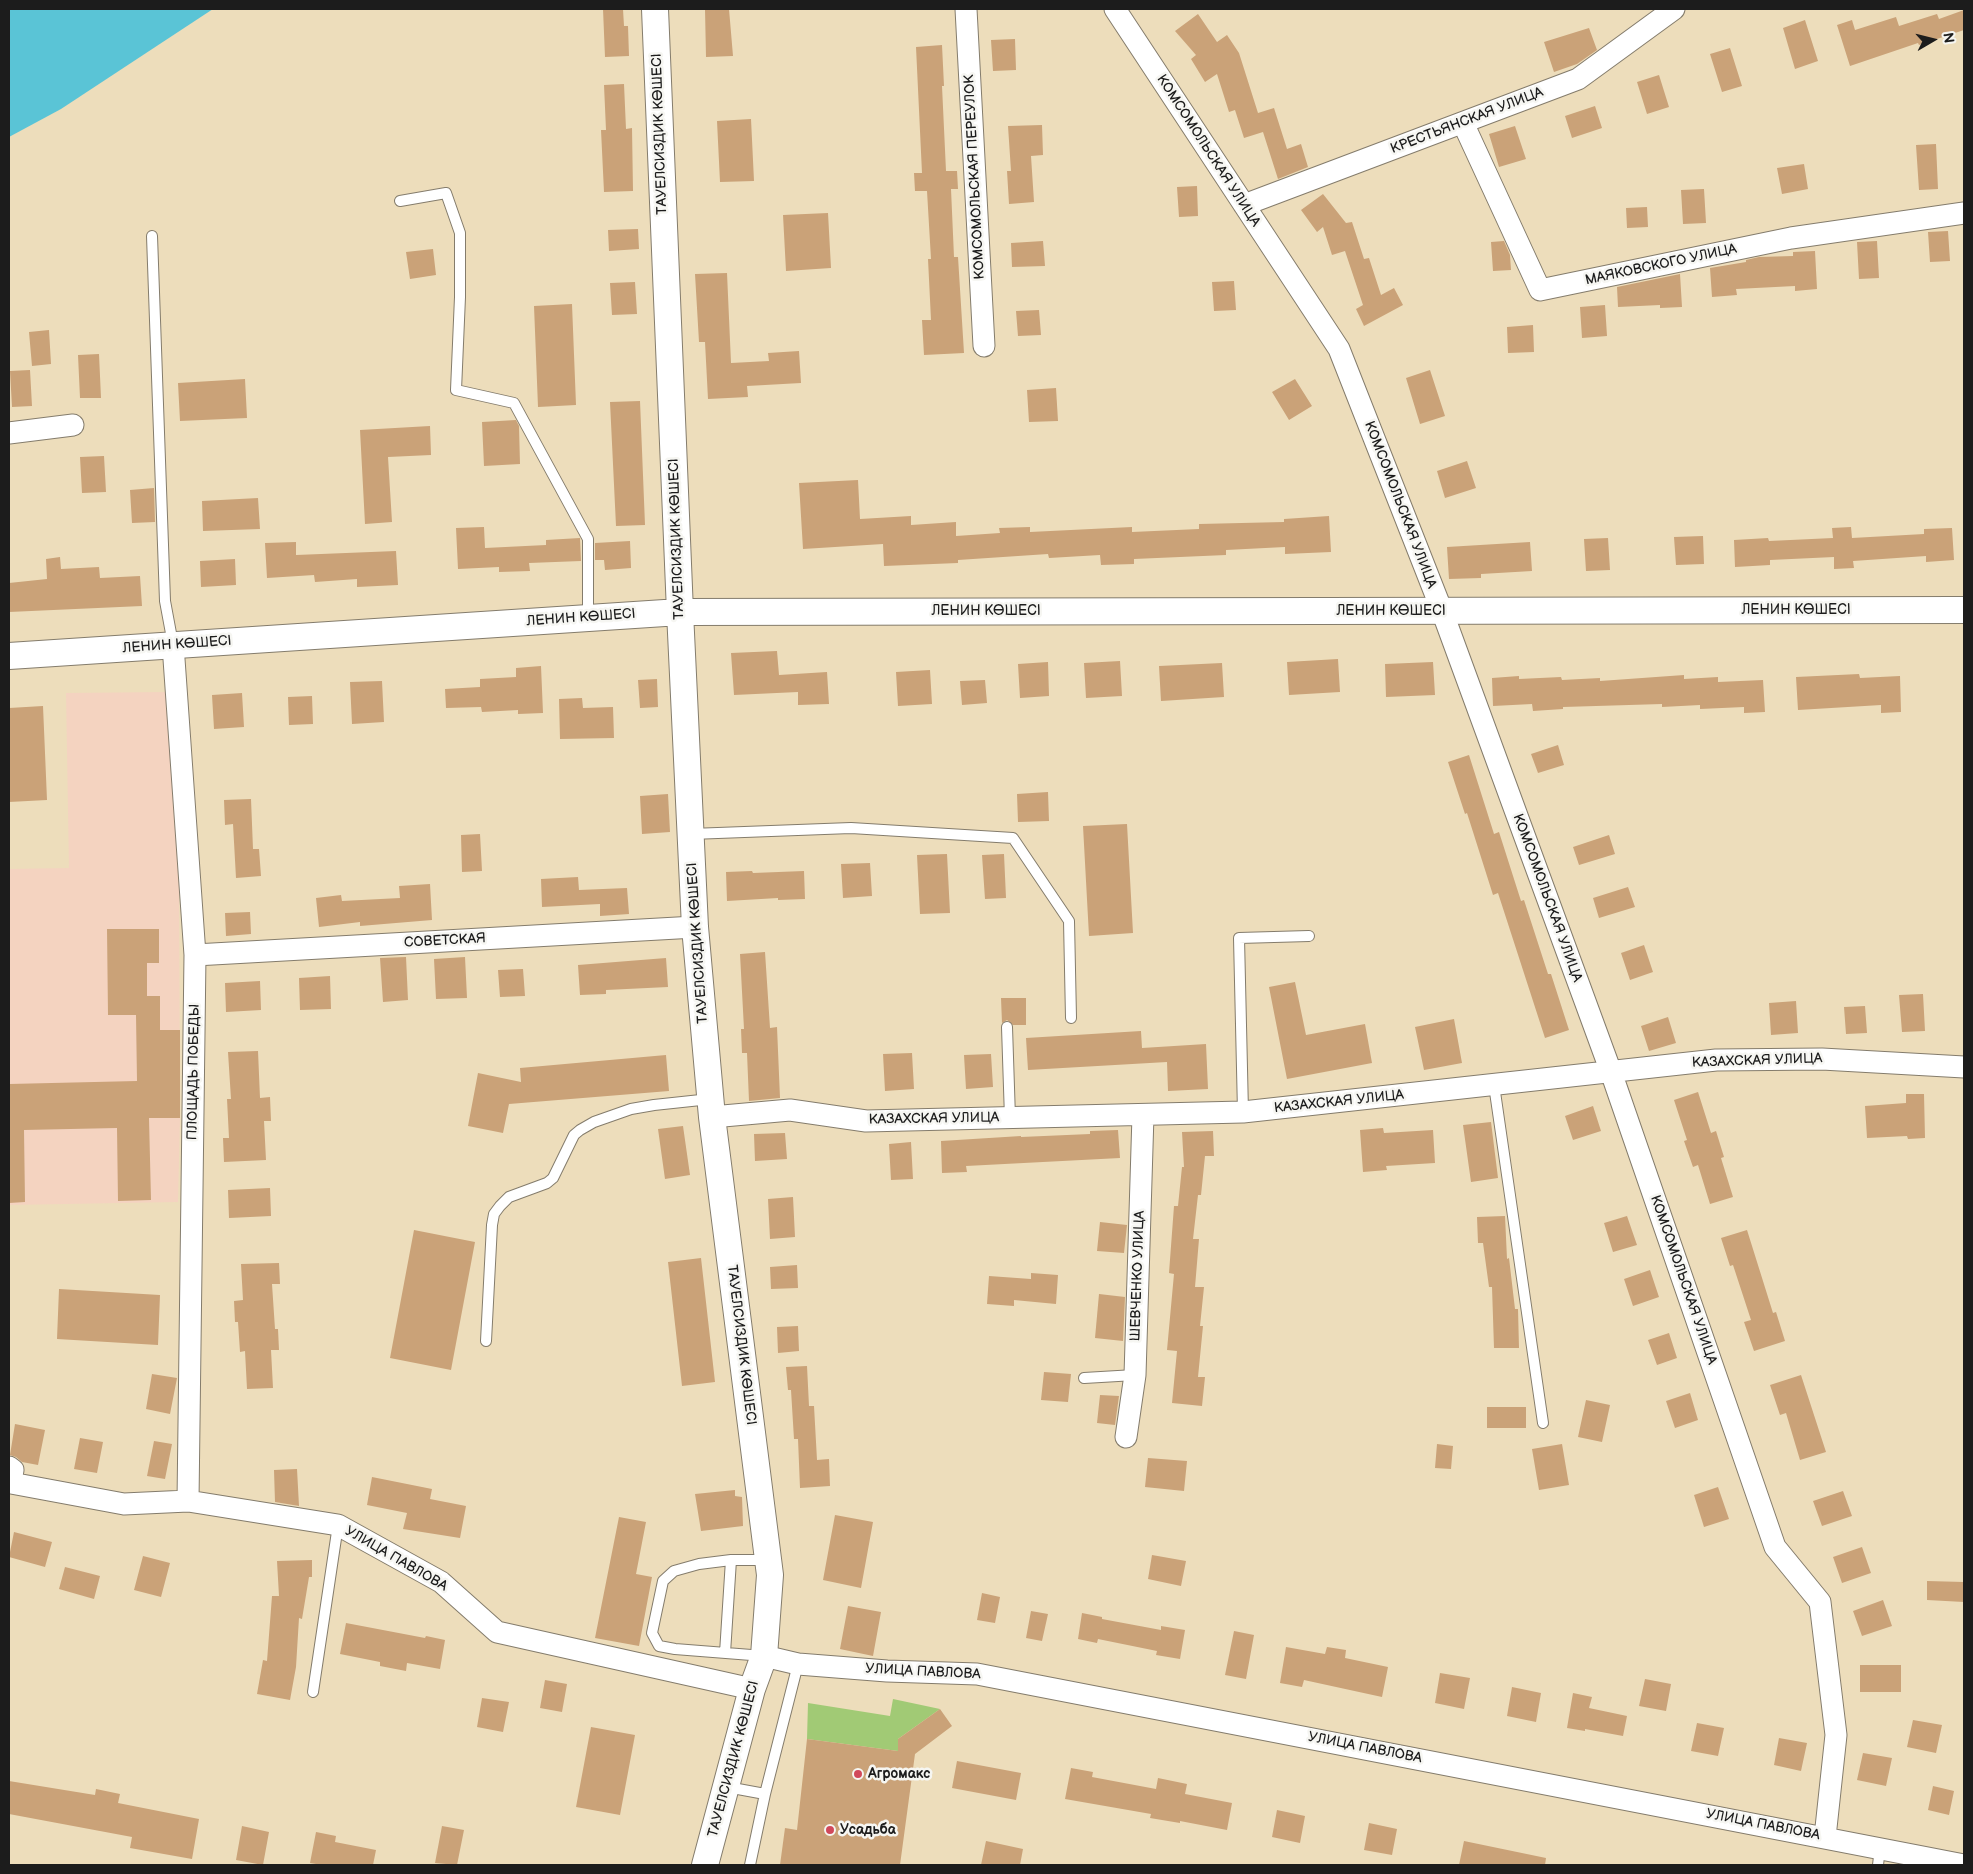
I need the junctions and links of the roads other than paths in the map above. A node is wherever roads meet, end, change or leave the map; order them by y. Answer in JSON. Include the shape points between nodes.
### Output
{"nodes":[{"id":1,"x":655,"y":9,"type":"edge"},
{"id":2,"x":966,"y":9,"type":"edge"},
{"id":3,"x":1115,"y":9,"type":"edge"},
{"id":4,"x":1674,"y":9,"type":"edge"},
{"id":5,"x":1463,"y":123,"type":"junction"},
{"id":6,"x":400,"y":201,"type":"dead end"},
{"id":7,"x":1244,"y":205,"type":"junction"},
{"id":8,"x":1964,"y":214,"type":"edge"},
{"id":9,"x":152,"y":236,"type":"dead end"},
{"id":10,"x":984,"y":346,"type":"dead end"},
{"id":11,"x":73,"y":425,"type":"dead end"},
{"id":12,"x":9,"y":433,"type":"edge"},
{"id":13,"x":1442,"y":610,"type":"junction"},
{"id":14,"x":1964,"y":610,"type":"edge"},
{"id":15,"x":680,"y":612,"type":"junction"},
{"id":16,"x":588,"y":618,"type":"junction"},
{"id":17,"x":173,"y":645,"type":"junction"},
{"id":18,"x":9,"y":656,"type":"edge"},
{"id":19,"x":690,"y":834,"type":"junction"},
{"id":20,"x":695,"y":927,"type":"junction"},
{"id":21,"x":1309,"y":936,"type":"dead end"},
{"id":22,"x":195,"y":954,"type":"junction"},
{"id":23,"x":1071,"y":1018,"type":"dead end"},
{"id":24,"x":1007,"y":1027,"type":"dead end"},
{"id":25,"x":1964,"y":1067,"type":"edge"},
{"id":26,"x":1611,"y":1072,"type":"junction"},
{"id":27,"x":1494,"y":1085,"type":"junction"},
{"id":28,"x":712,"y":1108,"type":"junction"},
{"id":29,"x":1243,"y":1112,"type":"junction"},
{"id":30,"x":1143,"y":1115,"type":"junction"},
{"id":31,"x":1010,"y":1118,"type":"junction"},
{"id":32,"x":486,"y":1341,"type":"dead end"},
{"id":33,"x":1135,"y":1375,"type":"junction"},
{"id":34,"x":1084,"y":1378,"type":"dead end"},
{"id":35,"x":1543,"y":1423,"type":"dead end"},
{"id":36,"x":1126,"y":1437,"type":"dead end"},
{"id":37,"x":9,"y":1467,"type":"edge"},
{"id":38,"x":188,"y":1501,"type":"junction"},
{"id":39,"x":338,"y":1525,"type":"junction"},
{"id":40,"x":731,"y":1560,"type":"junction"},
{"id":41,"x":769,"y":1560,"type":"junction"},
{"id":42,"x":725,"y":1653,"type":"junction"},
{"id":43,"x":764,"y":1656,"type":"junction"},
{"id":44,"x":798,"y":1664,"type":"junction"},
{"id":45,"x":752,"y":1689,"type":"junction"},
{"id":46,"x":313,"y":1692,"type":"dead end"},
{"id":47,"x":726,"y":1787,"type":"junction"},
{"id":48,"x":765,"y":1794,"type":"junction"},
{"id":49,"x":1825,"y":1837,"type":"junction"},
{"id":50,"x":1879,"y":1857,"type":"edge"},
{"id":51,"x":705,"y":1865,"type":"edge"},
{"id":52,"x":750,"y":1865,"type":"edge"},
{"id":53,"x":1964,"y":1865,"type":"edge"}],
"edges":[{"from":1,"to":15,"type":"street","name":"ТАУЕЛСИЗДИК КӨШЕСІ"},
{"from":2,"to":10,"type":"street","name":"КОМСОМОЛЬСКАЯ ПЕРЕУЛОК"},
{"from":3,"to":7,"type":"street","name":"КОМСОМОЛЬСКАЯ УЛИЦА"},
{"from":4,"to":5,"type":"street","name":"КРЕСТЬЯНСКАЯ УЛИЦА","via":[[1578,80]]},
{"from":5,"to":7,"type":"street","name":"КРЕСТЬЯНСКАЯ УЛИЦА"},
{"from":5,"to":8,"type":"street","name":"МАЯКОВСКОГО УЛИЦА","via":[[1540,290],[1791,238]]},
{"from":6,"to":16,"type":"lane","via":[[446,193],[460,233],[456,390],[514,403],[588,539]]},
{"from":7,"to":13,"type":"street","name":"КОМСОМОЛЬСКАЯ УЛИЦА","via":[[1339,349]]},
{"from":9,"to":17,"type":"lane","via":[[165,601]]},
{"from":11,"to":12,"type":"street"},
{"from":13,"to":14,"type":"street","name":"ЛЕНИН КӨШЕСІ"},
{"from":13,"to":15,"type":"street","name":"ЛЕНИН КӨШЕСІ"},
{"from":13,"to":26,"type":"street","name":"КОМСОМОЛЬСКАЯ УЛИЦА"},
{"from":15,"to":16,"type":"street","name":"ЛЕНИН КӨШЕСІ"},
{"from":15,"to":19,"type":"street","name":"ТАУЕЛСИЗДИК КӨШЕСІ"},
{"from":16,"to":17,"type":"street","name":"ЛЕНИН КӨШЕСІ"},
{"from":17,"to":18,"type":"street","name":"ЛЕНИН КӨШЕСІ"},
{"from":17,"to":22,"type":"street","name":"ПЛОЩАДЬ ПОБЕДЫ"},
{"from":19,"to":20,"type":"street","name":"ТАУЕЛСИЗДИК КӨШЕСІ"},
{"from":19,"to":23,"type":"lane","via":[[851,828],[1013,838],[1069,921]]},
{"from":20,"to":22,"type":"street","name":"СОВЕТСКАЯ"},
{"from":20,"to":28,"type":"street","name":"ТАУЕЛСИЗДИК КӨШЕСІ"},
{"from":21,"to":29,"type":"lane","via":[[1239,938]]},
{"from":22,"to":38,"type":"street","name":"ПЛОЩАДЬ ПОБЕДЫ"},
{"from":24,"to":31,"type":"lane"},
{"from":25,"to":26,"type":"street","name":"КАЗАХСКАЯ УЛИЦА","via":[[1822,1059],[1726,1060]]},
{"from":26,"to":27,"type":"street","name":"КАЗАХСКАЯ УЛИЦА"},
{"from":26,"to":49,"type":"street","name":"КОМСОМОЛЬСКАЯ УЛИЦА","via":[[1775,1547],[1820,1602],[1836,1735]]},
{"from":27,"to":29,"type":"street","name":"КАЗАХСКАЯ УЛИЦА"},
{"from":27,"to":35,"type":"lane"},
{"from":28,"to":31,"type":"street","name":"КАЗАХСКАЯ УЛИЦА","via":[[790,1110],[866,1121]]},
{"from":28,"to":32,"type":"lane","via":[[654,1104],[594,1122],[574,1135],[553,1178],[509,1197],[500,1206],[492,1225]]},
{"from":28,"to":41,"type":"street","name":"ТАУЕЛСИЗДИК КӨШЕСІ"},
{"from":29,"to":30,"type":"street","name":"КАЗАХСКАЯ УЛИЦА"},
{"from":30,"to":31,"type":"street","name":"КАЗАХСКАЯ УЛИЦА"},
{"from":30,"to":33,"type":"street","name":"ШЕВЧЕНКО УЛИЦА"},
{"from":33,"to":34,"type":"lane"},
{"from":33,"to":36,"type":"street","name":"ШЕВЧЕНКО УЛИЦА"},
{"from":37,"to":38,"type":"street","name":"УЛИЦА ПАВЛОВА","via":[[14,1470],[11,1483],[124,1504]]},
{"from":38,"to":39,"type":"street","name":"УЛИЦА ПАВЛОВА"},
{"from":39,"to":45,"type":"street","name":"УЛИЦА ПАВЛОВА","via":[[441,1582],[497,1632]]},
{"from":39,"to":46,"type":"lane"},
{"from":40,"to":41,"type":"lane"},
{"from":40,"to":42,"type":"lane"},
{"from":40,"to":42,"type":"lane","via":[[674,1570],[663,1581],[652,1632],[659,1646]]},
{"from":41,"to":43,"type":"street","name":"ТАУЕЛСИЗДИК КӨШЕСІ"},
{"from":42,"to":43,"type":"lane"},
{"from":43,"to":44,"type":"street","name":"УЛИЦА ПАВЛОВА"},
{"from":43,"to":45,"type":"street","name":"ТАУЕЛСИЗДИК КӨШЕСІ"},
{"from":44,"to":48,"type":"lane"},
{"from":44,"to":49,"type":"street","name":"УЛИЦА ПАВЛОВА","via":[[977,1674]]},
{"from":45,"to":47,"type":"street","name":"ТАУЕЛСИЗДИК КӨШЕСІ"},
{"from":47,"to":48,"type":"lane"},
{"from":47,"to":51,"type":"street","name":"ТАУЕЛСИЗДИК КӨШЕСІ"},
{"from":48,"to":52,"type":"lane"},
{"from":49,"to":50,"type":"street","name":"УЛИЦА ПАВЛОВА"},
{"from":50,"to":53,"type":"street","name":"УЛИЦА ПАВЛОВА"}]}
